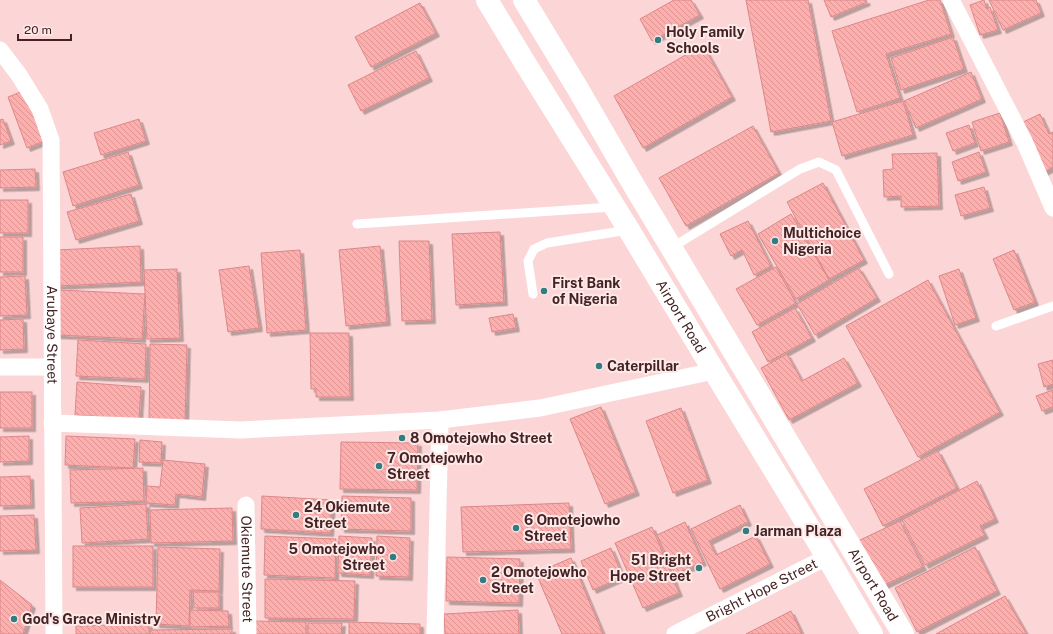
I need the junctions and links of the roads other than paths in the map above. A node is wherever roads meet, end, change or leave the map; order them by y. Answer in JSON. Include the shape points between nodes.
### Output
{"nodes":[{"id":1,"x":487,"y":0,"type":"edge"},
{"id":2,"x":524,"y":0,"type":"edge"},
{"id":3,"x":950,"y":0,"type":"edge"},
{"id":4,"x":552,"y":46,"type":"junction"},
{"id":5,"x":0,"y":50,"type":"edge"},
{"id":6,"x":525,"y":62,"type":"junction"},
{"id":7,"x":1049,"y":188,"type":"edge"},
{"id":8,"x":614,"y":207,"type":"junction"},
{"id":9,"x":1053,"y":208,"type":"edge"},
{"id":10,"x":358,"y":224,"type":"dead end"},
{"id":11,"x":629,"y":230,"type":"junction"},
{"id":12,"x":671,"y":248,"type":"junction"},
{"id":13,"x":889,"y":274,"type":"dead end"},
{"id":14,"x":533,"y":294,"type":"dead end"},
{"id":15,"x":1053,"y":306,"type":"edge"},
{"id":16,"x":996,"y":326,"type":"dead end"},
{"id":17,"x":0,"y":367,"type":"edge"},
{"id":18,"x":52,"y":367,"type":"junction"},
{"id":19,"x":714,"y":371,"type":"junction"},
{"id":20,"x":440,"y":420,"type":"junction"},
{"id":21,"x":52,"y":423,"type":"junction"},
{"id":22,"x":246,"y":505,"type":"dead end"},
{"id":23,"x":827,"y":557,"type":"junction"},
{"id":24,"x":54,"y":634,"type":"edge"},
{"id":25,"x":248,"y":634,"type":"edge"},
{"id":26,"x":435,"y":634,"type":"edge"},
{"id":27,"x":675,"y":634,"type":"edge"},
{"id":28,"x":872,"y":634,"type":"edge"},
{"id":29,"x":903,"y":634,"type":"edge"}],
"edges":[{"from":1,"to":6,"type":"main road","name":"Airport Road"},
{"from":2,"to":4,"type":"main road","name":"Airport Road"},
{"from":3,"to":7,"type":"street"},
{"from":4,"to":6,"type":"main road"},
{"from":4,"to":12,"type":"main road","name":"Airport Road"},
{"from":5,"to":18,"type":"street","name":"Arubaye Street","via":[[20,75],[40,109],[51,140]]},
{"from":6,"to":8,"type":"main road","name":"Airport Road"},
{"from":7,"to":9,"type":"street"},
{"from":8,"to":10,"type":"lane"},
{"from":8,"to":11,"type":"main road","name":"Airport Road"},
{"from":11,"to":14,"type":"lane","via":[[547,243],[534,249],[528,261]]},
{"from":11,"to":19,"type":"main road","name":"Airport Road"},
{"from":12,"to":13,"type":"lane","via":[[800,169],[819,162],[836,170]]},
{"from":12,"to":29,"type":"main road","name":"Airport Road"},
{"from":15,"to":16,"type":"lane"},
{"from":17,"to":18,"type":"street"},
{"from":18,"to":21,"type":"street","name":"Arubaye Street"},
{"from":19,"to":20,"type":"street","via":[[540,408]]},
{"from":19,"to":23,"type":"main road","name":"Airport Road"},
{"from":20,"to":21,"type":"street","via":[[241,430]]},
{"from":20,"to":26,"type":"street"},
{"from":21,"to":24,"type":"street","name":"Arubaye Street"},
{"from":22,"to":25,"type":"street","name":"Okiemute Street"},
{"from":23,"to":27,"type":"street","name":"Bright Hope Street"},
{"from":23,"to":28,"type":"main road","name":"Airport Road"}]}
